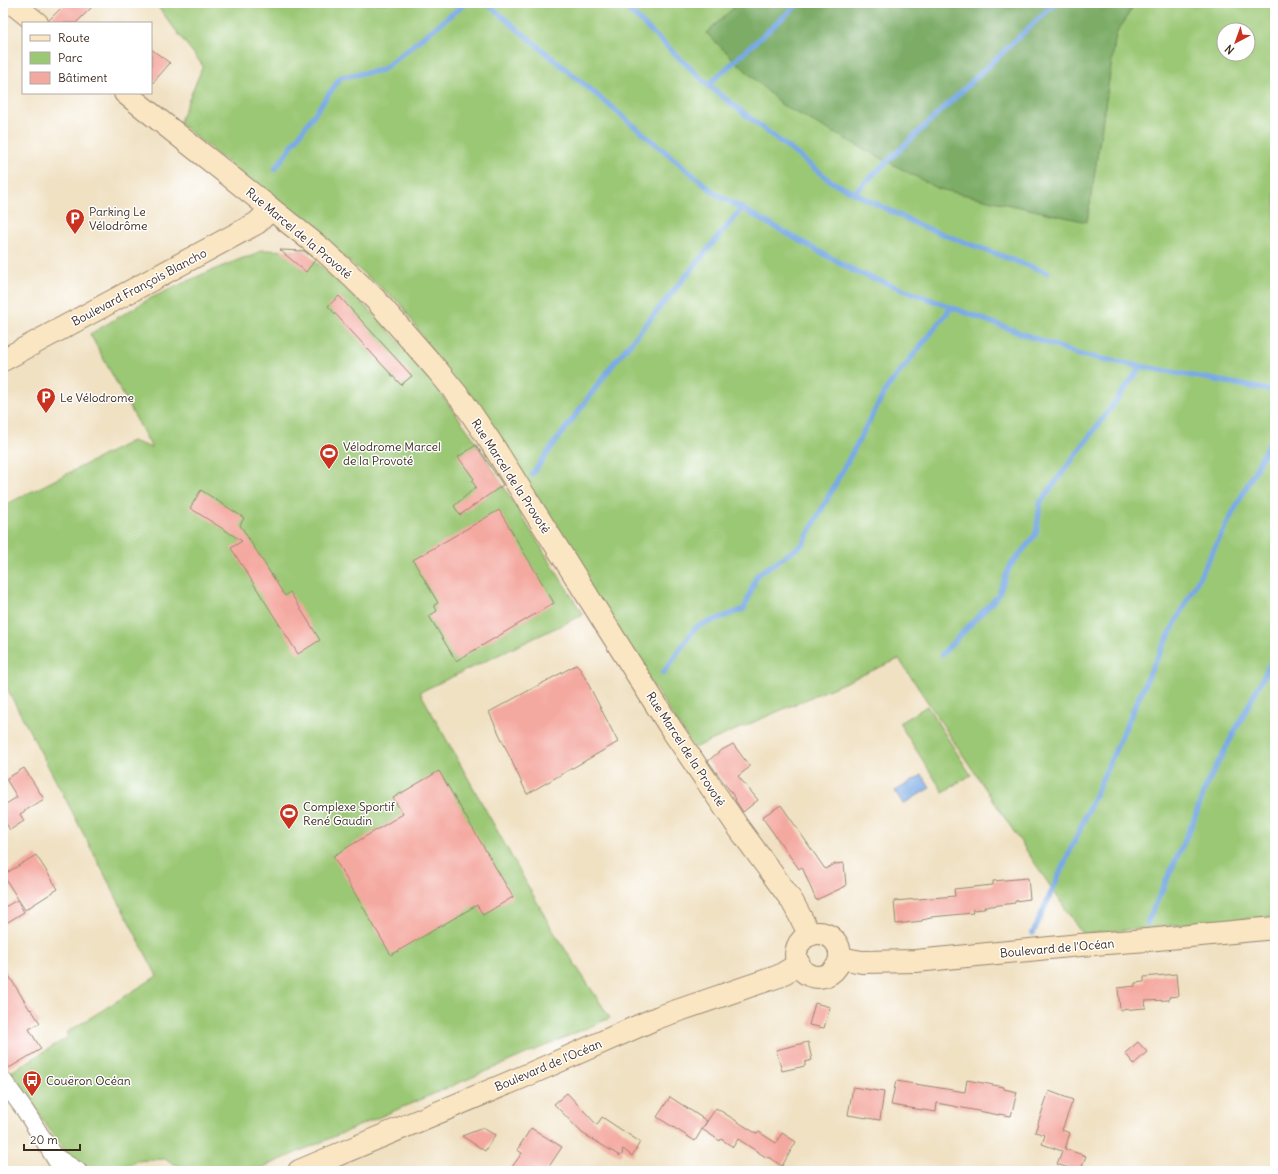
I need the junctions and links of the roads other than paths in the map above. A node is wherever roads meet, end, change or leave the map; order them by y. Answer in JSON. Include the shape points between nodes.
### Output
{"nodes":[{"id":1,"x":12,"y":3,"type":"edge"},
{"id":2,"x":36,"y":22,"type":"edge"},
{"id":3,"x":126,"y":94,"type":"edge"},
{"id":4,"x":271,"y":209,"type":"junction"},
{"id":5,"x":3,"y":360,"type":"edge"},
{"id":6,"x":1275,"y":928,"type":"edge"},
{"id":7,"x":810,"y":935,"type":"junction"},
{"id":8,"x":840,"y":958,"type":"junction"},
{"id":9,"x":799,"y":964,"type":"junction"},
{"id":10,"x":3,"y":1080,"type":"edge"},
{"id":11,"x":54,"y":1156,"type":"junction"},
{"id":12,"x":303,"y":1169,"type":"edge"},
{"id":13,"x":63,"y":1171,"type":"edge"},
{"id":14,"x":78,"y":1171,"type":"edge"}],
"edges":[{"from":1,"to":2,"type":"main road"},
{"from":3,"to":4,"type":"main road","name":"Rue Marcel de la Provoté"},
{"from":4,"to":5,"type":"main road","name":"Boulevard François Blancho","via":[[257,223]]},
{"from":4,"to":7,"type":"main road","name":"Rue Marcel de la Provoté","via":[[323,250],[376,299],[464,403],[702,776],[792,900]]},
{"from":6,"to":8,"type":"main road","name":"Boulevard de l'Océan","via":[[916,961],[862,962]]},
{"from":7,"to":8,"type":"main road","via":[[825,934],[831,938],[837,943]]},
{"from":7,"to":9,"type":"main road","via":[[804,938],[797,950]]},
{"from":8,"to":9,"type":"main road","via":[[834,970],[822,976],[808,974]]},
{"from":9,"to":12,"type":"main road","name":"Boulevard de l'Océan","via":[[779,976],[659,1017]]},
{"from":10,"to":11,"type":"street"},
{"from":11,"to":13,"type":"street"},
{"from":11,"to":14,"type":"street"}]}
